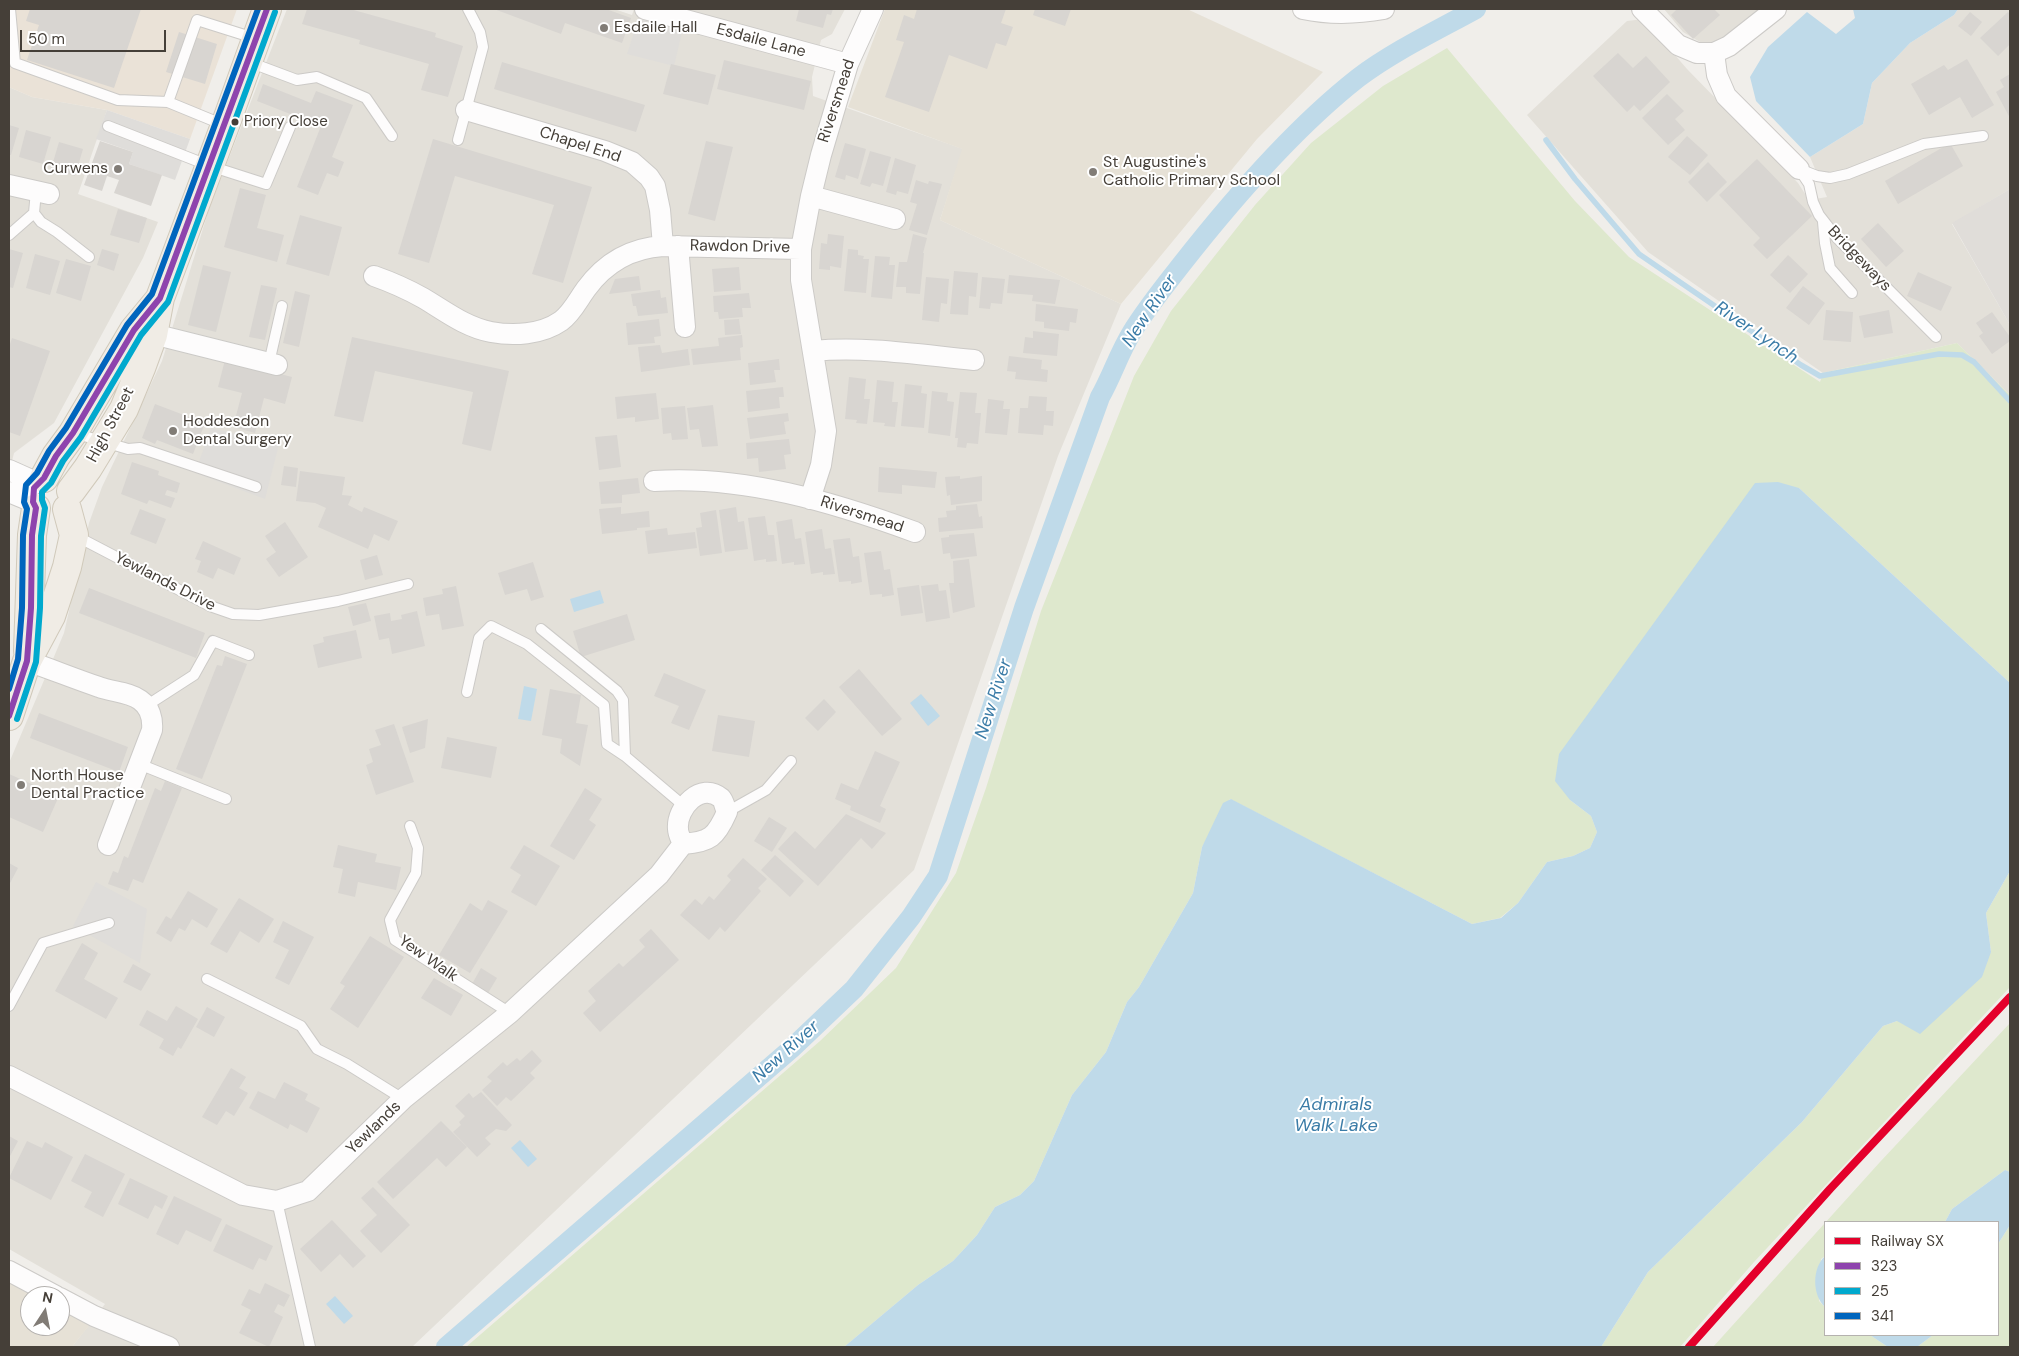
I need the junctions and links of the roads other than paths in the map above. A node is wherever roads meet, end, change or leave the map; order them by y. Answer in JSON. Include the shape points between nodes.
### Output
{"nodes":[{"id":1,"x":10,"y":9,"type":"edge"},
{"id":2,"x":267,"y":9,"type":"edge"},
{"id":3,"x":468,"y":9,"type":"edge"},
{"id":4,"x":645,"y":9,"type":"edge"},
{"id":5,"x":873,"y":9,"type":"edge"},
{"id":6,"x":1303,"y":9,"type":"edge"},
{"id":7,"x":1384,"y":9,"type":"edge"},
{"id":8,"x":1642,"y":9,"type":"edge"},
{"id":9,"x":1776,"y":9,"type":"edge"},
{"id":10,"x":252,"y":50,"type":"junction"},
{"id":11,"x":1714,"y":52,"type":"junction"},
{"id":12,"x":848,"y":64,"type":"junction"},
{"id":13,"x":168,"y":102,"type":"junction"},
{"id":14,"x":466,"y":110,"type":"junction"},
{"id":15,"x":225,"y":125,"type":"junction"},
{"id":16,"x":108,"y":126,"type":"dead end"},
{"id":17,"x":290,"y":126,"type":"dead end"},
{"id":18,"x":392,"y":136,"type":"dead end"},
{"id":19,"x":1983,"y":136,"type":"dead end"},
{"id":20,"x":458,"y":140,"type":"dead end"},
{"id":21,"x":210,"y":166,"type":"junction"},
{"id":22,"x":1799,"y":169,"type":"junction"},
{"id":23,"x":9,"y":185,"type":"edge"},
{"id":24,"x":42,"y":192,"type":"joint"},
{"id":25,"x":811,"y":196,"type":"junction"},
{"id":26,"x":34,"y":213,"type":"junction"},
{"id":27,"x":896,"y":219,"type":"dead end"},
{"id":28,"x":1824,"y":222,"type":"junction"},
{"id":29,"x":9,"y":235,"type":"edge"},
{"id":30,"x":670,"y":246,"type":"junction"},
{"id":31,"x":802,"y":248,"type":"junction"},
{"id":32,"x":88,"y":257,"type":"dead end"},
{"id":33,"x":374,"y":276,"type":"dead end"},
{"id":34,"x":1852,"y":293,"type":"dead end"},
{"id":35,"x":282,"y":306,"type":"dead end"},
{"id":36,"x":685,"y":327,"type":"dead end"},
{"id":37,"x":144,"y":332,"type":"junction"},
{"id":38,"x":1936,"y":337,"type":"dead end"},
{"id":39,"x":813,"y":351,"type":"junction"},
{"id":40,"x":974,"y":360,"type":"dead end"},
{"id":41,"x":273,"y":364,"type":"joint"},
{"id":42,"x":73,"y":433,"type":"junction"},
{"id":43,"x":104,"y":442,"type":"junction"},
{"id":44,"x":9,"y":470,"type":"edge"},
{"id":45,"x":654,"y":481,"type":"dead end"},
{"id":46,"x":256,"y":487,"type":"dead end"},
{"id":47,"x":9,"y":492,"type":"edge"},
{"id":48,"x":38,"y":493,"type":"junction"},
{"id":49,"x":810,"y":499,"type":"junction"},
{"id":50,"x":71,"y":512,"type":"junction"},
{"id":51,"x":915,"y":532,"type":"dead end"},
{"id":52,"x":408,"y":584,"type":"dead end"},
{"id":53,"x":541,"y":629,"type":"dead end"},
{"id":54,"x":249,"y":655,"type":"dead end"},
{"id":55,"x":27,"y":660,"type":"junction"},
{"id":56,"x":467,"y":692,"type":"dead end"},
{"id":57,"x":146,"y":706,"type":"junction"},
{"id":58,"x":9,"y":716,"type":"edge"},
{"id":59,"x":625,"y":756,"type":"junction"},
{"id":60,"x":791,"y":761,"type":"dead end"},
{"id":61,"x":139,"y":764,"type":"junction"},
{"id":62,"x":226,"y":799,"type":"dead end"},
{"id":63,"x":684,"y":806,"type":"junction"},
{"id":64,"x":727,"y":812,"type":"junction"},
{"id":65,"x":410,"y":826,"type":"dead end"},
{"id":66,"x":683,"y":844,"type":"junction"},
{"id":67,"x":108,"y":845,"type":"dead end"},
{"id":68,"x":109,"y":923,"type":"dead end"},
{"id":69,"x":207,"y":979,"type":"dead end"},
{"id":70,"x":9,"y":1006,"type":"edge"},
{"id":71,"x":510,"y":1013,"type":"junction"},
{"id":72,"x":9,"y":1076,"type":"edge"},
{"id":73,"x":403,"y":1099,"type":"junction"},
{"id":74,"x":277,"y":1201,"type":"junction"},
{"id":75,"x":9,"y":1271,"type":"edge"},
{"id":76,"x":37,"y":1286,"type":"edge"},
{"id":77,"x":70,"y":1303,"type":"edge"},
{"id":78,"x":169,"y":1347,"type":"edge"},
{"id":79,"x":310,"y":1347,"type":"edge"}],
"edges":[{"from":1,"to":13,"type":"lane","via":[[15,63],[118,100]]},
{"from":2,"to":10,"type":"main road","name":"High Street"},
{"from":3,"to":14,"type":"lane","via":[[480,32],[483,48]]},
{"from":4,"to":12,"type":"street","name":"Esdaile Lane"},
{"from":5,"to":12,"type":"street","name":"Riversmead"},
{"from":6,"to":7,"type":"street","via":[[1348,14]]},
{"from":8,"to":11,"type":"street","via":[[1678,46],[1697,53]]},
{"from":9,"to":11,"type":"street","via":[[1729,46]]},
{"from":10,"to":13,"type":"lane","via":[[197,20]]},
{"from":10,"to":15,"type":"main road","name":"High Street"},
{"from":10,"to":18,"type":"lane","via":[[297,80],[317,78],[366,98]]},
{"from":11,"to":22,"type":"street","via":[[1717,75],[1726,96]]},
{"from":12,"to":25,"type":"street","name":"Riversmead"},
{"from":13,"to":15,"type":"lane"},
{"from":14,"to":20,"type":"lane"},
{"from":14,"to":30,"type":"street","name":"Chapel End","via":[[632,162],[655,186]]},
{"from":15,"to":21,"type":"main road","name":"High Street"},
{"from":16,"to":21,"type":"lane"},
{"from":17,"to":21,"type":"lane","via":[[266,184]]},
{"from":19,"to":22,"type":"lane","via":[[1924,144],[1830,178]]},
{"from":21,"to":37,"type":"main road","name":"High Street"},
{"from":22,"to":28,"type":"lane","name":"Bridgeways"},
{"from":23,"to":24,"type":"street"},
{"from":24,"to":26,"type":"lane"},
{"from":25,"to":27,"type":"street"},
{"from":25,"to":31,"type":"street","name":"Riversmead"},
{"from":26,"to":29,"type":"lane"},
{"from":26,"to":32,"type":"lane","via":[[41,222]]},
{"from":28,"to":34,"type":"lane","via":[[1830,268]]},
{"from":28,"to":38,"type":"lane","name":"Bridgeways"},
{"from":30,"to":31,"type":"street","name":"Rawdon Drive"},
{"from":30,"to":33,"type":"street","name":"Rawdon Drive","via":[[645,247],[617,259],[596,276],[560,322],[531,333],[475,328],[411,292]]},
{"from":30,"to":36,"type":"street","name":"Rawdon Drive"},
{"from":31,"to":39,"type":"street","name":"Riversmead","via":[[801,280]]},
{"from":35,"to":41,"type":"lane"},
{"from":37,"to":41,"type":"street"},
{"from":37,"to":42,"type":"main road","name":"High Street"},
{"from":37,"to":43,"type":"main road","name":"High Street","via":[[124,409]]},
{"from":39,"to":40,"type":"street","via":[[878,351]]},
{"from":39,"to":49,"type":"street","name":"Riversmead","via":[[826,430],[821,465]]},
{"from":42,"to":43,"type":"lane"},
{"from":42,"to":48,"type":"main road","name":"High Street","via":[[56,456]]},
{"from":43,"to":46,"type":"lane","via":[[128,449],[140,448]]},
{"from":43,"to":50,"type":"main road","name":"High Street"},
{"from":44,"to":48,"type":"street"},
{"from":45,"to":49,"type":"street","name":"Riversmead","via":[[717,482]]},
{"from":47,"to":48,"type":"street"},
{"from":48,"to":50,"type":"main road","via":[[43,514],[51,516]]},
{"from":48,"to":50,"type":"main road","via":[[51,476],[59,478],[68,484]]},
{"from":48,"to":55,"type":"main road","name":"High Street","via":[[32,535]]},
{"from":49,"to":51,"type":"street","name":"Riversmead"},
{"from":50,"to":52,"type":"lane","name":"Yewlands Drive","via":[[210,606],[233,614],[259,616]]},
{"from":50,"to":55,"type":"main road","name":"High Street","via":[[67,567],[51,616]]},
{"from":53,"to":59,"type":"lane","via":[[617,691],[623,700]]},
{"from":54,"to":57,"type":"lane","via":[[213,641],[194,675]]},
{"from":55,"to":57,"type":"street","via":[[132,696]]},
{"from":55,"to":58,"type":"main road","name":"High Street"},
{"from":56,"to":59,"type":"lane","via":[[479,638],[491,626],[527,644],[604,705],[608,744]]},
{"from":57,"to":61,"type":"street","via":[[152,730]]},
{"from":59,"to":63,"type":"lane"},
{"from":60,"to":64,"type":"lane","via":[[766,790]]},
{"from":61,"to":62,"type":"lane"},
{"from":61,"to":67,"type":"street"},
{"from":63,"to":64,"type":"street","via":[[696,795],[710,793],[722,799]]},
{"from":63,"to":66,"type":"street","via":[[678,820]]},
{"from":64,"to":66,"type":"street","via":[[715,835],[701,842]]},
{"from":65,"to":71,"type":"lane","name":"Yew Walk","via":[[418,848],[416,873],[390,920],[395,940]]},
{"from":66,"to":71,"type":"street","name":"Yewlands","via":[[659,875]]},
{"from":68,"to":70,"type":"lane","via":[[43,944]]},
{"from":69,"to":73,"type":"lane","via":[[301,1026],[316,1049]]},
{"from":71,"to":73,"type":"street","name":"Yewlands"},
{"from":72,"to":74,"type":"street","name":"Yewlands","via":[[243,1195]]},
{"from":73,"to":74,"type":"street","name":"Yewlands","via":[[308,1191]]},
{"from":74,"to":79,"type":"lane"},
{"from":75,"to":76,"type":"street"},
{"from":77,"to":78,"type":"street"}]}
